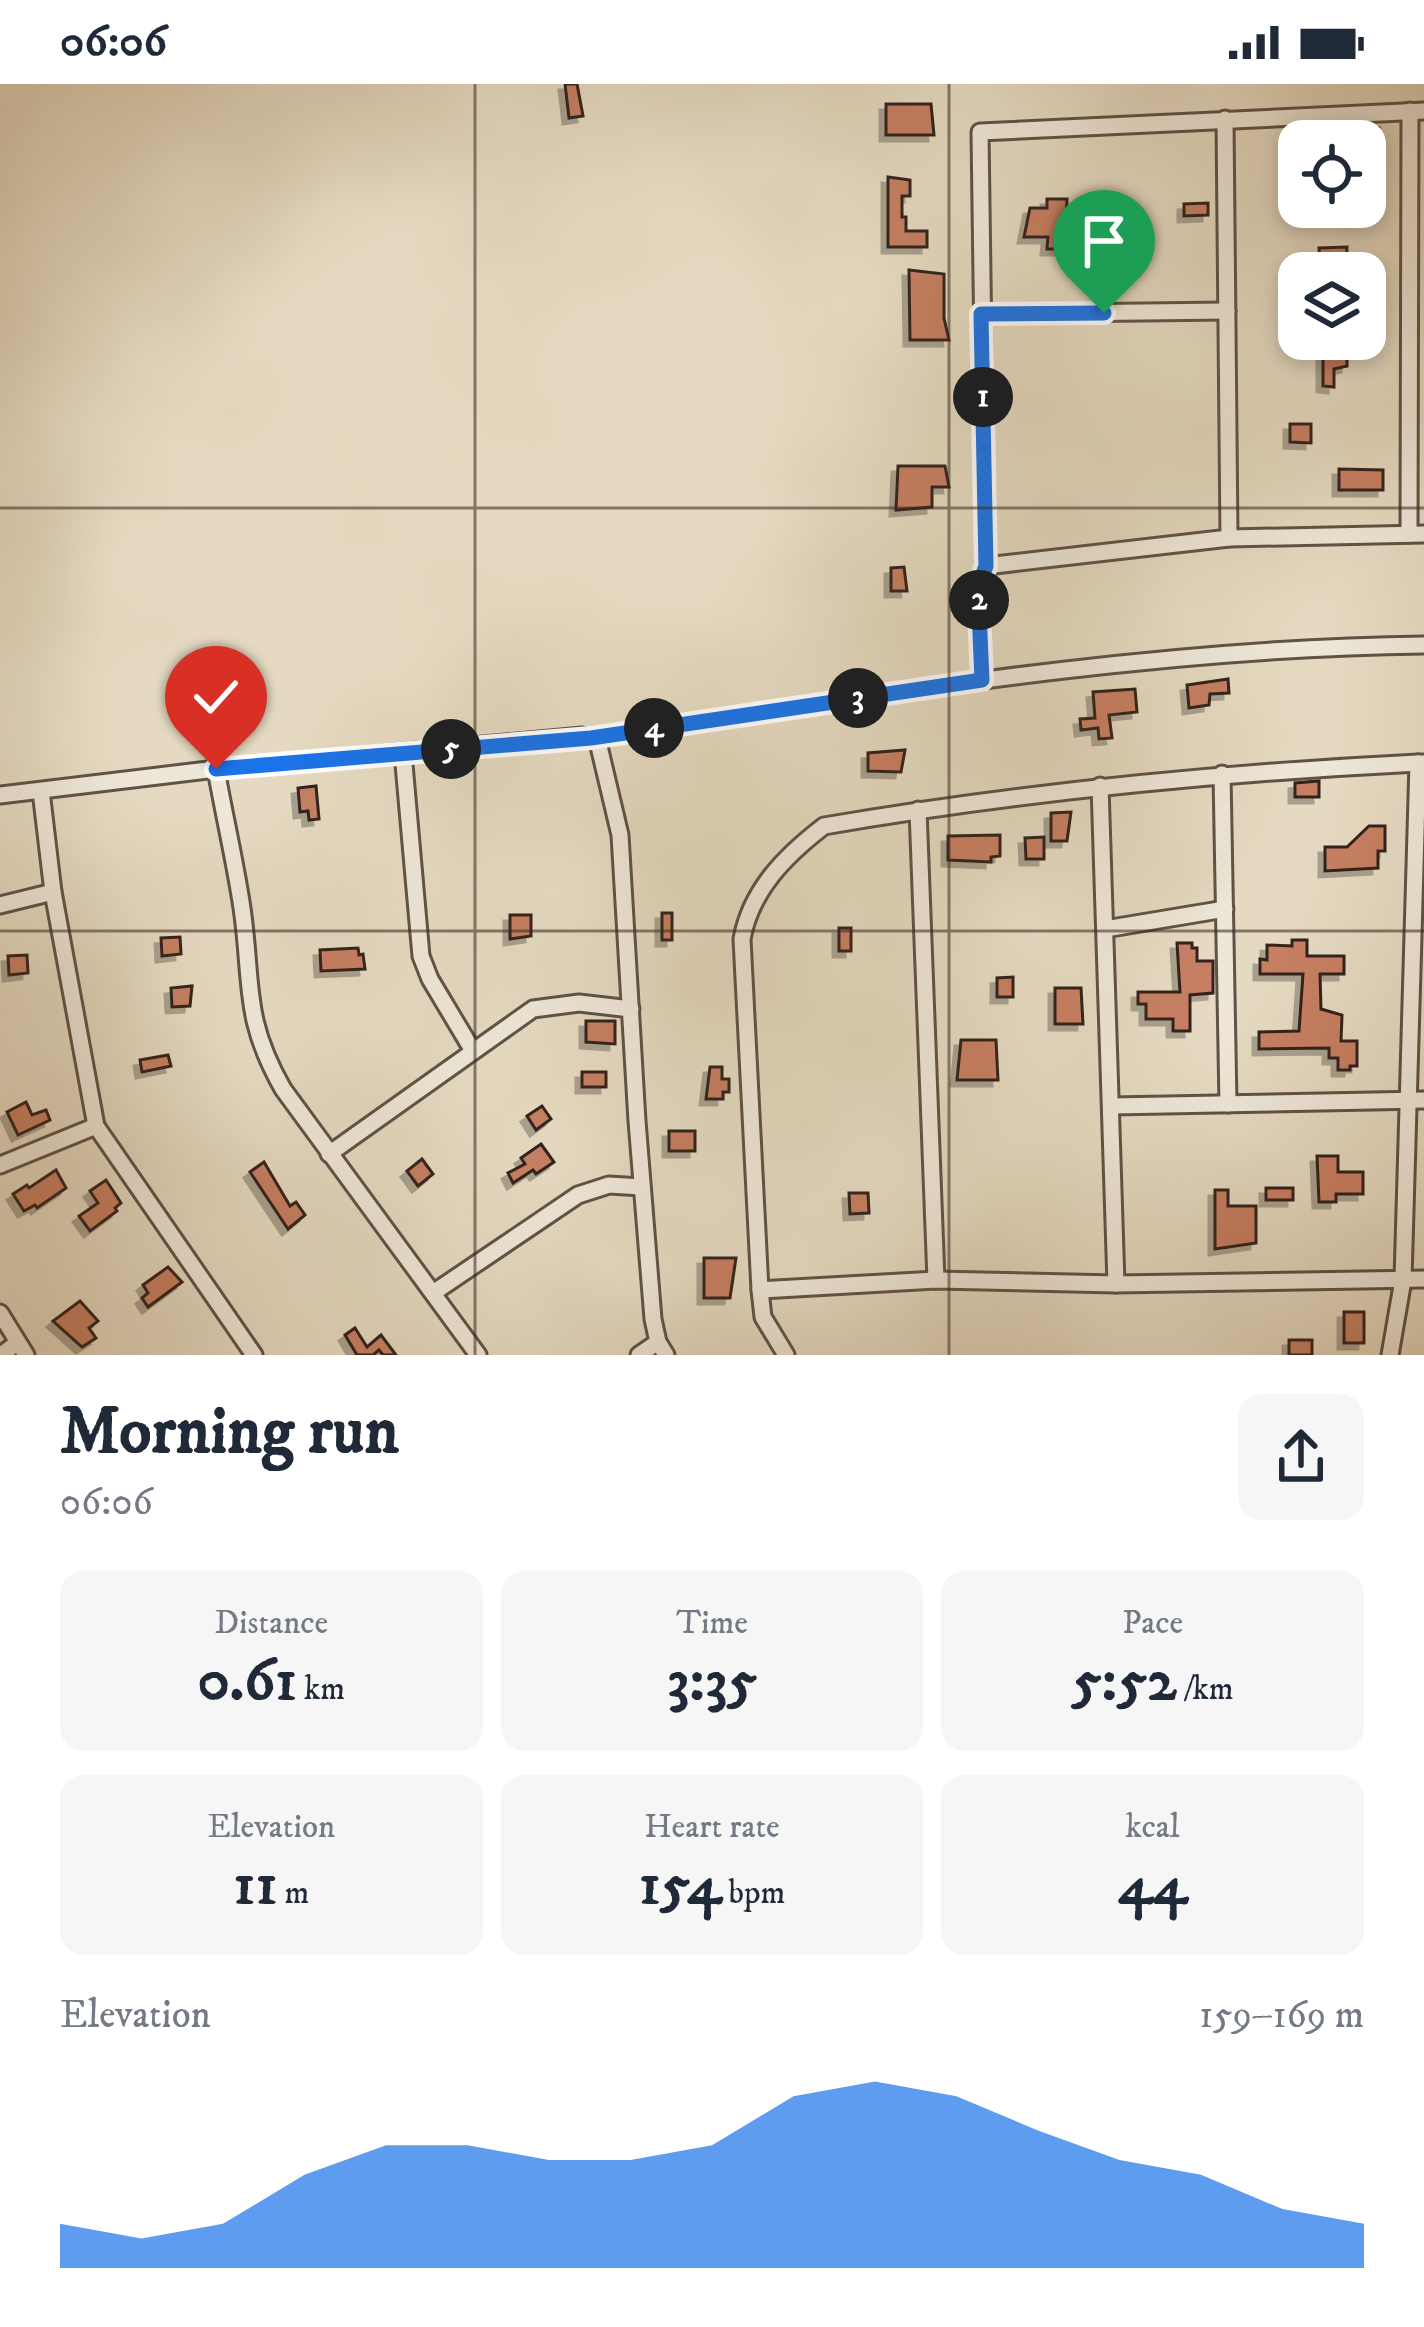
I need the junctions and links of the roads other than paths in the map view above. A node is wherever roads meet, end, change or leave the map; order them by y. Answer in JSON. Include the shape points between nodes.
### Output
{"nodes":[{"id":1,"x":1417,"y":111,"type":"edge"},
{"id":2,"x":1225,"y":119,"type":"junction"},
{"id":3,"x":1227,"y":311,"type":"junction"},
{"id":4,"x":981,"y":314,"type":"junction"},
{"id":5,"x":1417,"y":534,"type":"edge"},
{"id":6,"x":1229,"y":538,"type":"junction"},
{"id":7,"x":986,"y":566,"type":"junction"},
{"id":8,"x":1424,"y":645,"type":"edge"},
{"id":9,"x":982,"y":680,"type":"junction"},
{"id":10,"x":591,"y":738,"type":"junction"},
{"id":11,"x":404,"y":753,"type":"junction"},
{"id":12,"x":1421,"y":763,"type":"edge"},
{"id":13,"x":216,"y":769,"type":"junction"},
{"id":14,"x":1222,"y":774,"type":"junction"},
{"id":15,"x":1100,"y":787,"type":"junction"},
{"id":16,"x":41,"y":791,"type":"junction"},
{"id":17,"x":0,"y":795,"type":"edge"},
{"id":18,"x":918,"y":810,"type":"junction"},
{"id":19,"x":53,"y":892,"type":"junction"},
{"id":20,"x":0,"y":904,"type":"edge"},
{"id":21,"x":1225,"y":909,"type":"junction"},
{"id":22,"x":1106,"y":928,"type":"junction"},
{"id":23,"x":631,"y":1009,"type":"junction"},
{"id":24,"x":473,"y":1051,"type":"junction"},
{"id":25,"x":1416,"y":1100,"type":"edge"},
{"id":26,"x":1228,"y":1104,"type":"junction"},
{"id":27,"x":1112,"y":1106,"type":"junction"},
{"id":28,"x":96,"y":1126,"type":"junction"},
{"id":29,"x":329,"y":1154,"type":"junction"},
{"id":30,"x":0,"y":1165,"type":"edge"},
{"id":31,"x":642,"y":1187,"type":"junction"},
{"id":32,"x":936,"y":1280,"type":"junction"},
{"id":33,"x":1403,"y":1280,"type":"junction"},
{"id":34,"x":1424,"y":1280,"type":"edge"},
{"id":35,"x":1116,"y":1284,"type":"junction"},
{"id":36,"x":760,"y":1290,"type":"junction"},
{"id":37,"x":433,"y":1293,"type":"junction"},
{"id":38,"x":0,"y":1313,"type":"edge"},
{"id":39,"x":662,"y":1348,"type":"edge"},
{"id":40,"x":22,"y":1349,"type":"edge"},
{"id":41,"x":1,"y":1355,"type":"edge"},
{"id":42,"x":254,"y":1355,"type":"edge"},
{"id":43,"x":478,"y":1355,"type":"edge"},
{"id":44,"x":639,"y":1355,"type":"edge"},
{"id":45,"x":786,"y":1355,"type":"edge"},
{"id":46,"x":1390,"y":1355,"type":"edge"}],
"edges":[{"from":1,"to":2,"type":"street"},
{"from":1,"to":5,"type":"street"},
{"from":2,"to":3,"type":"street"},
{"from":2,"to":4,"type":"street","via":[[980,132]]},
{"from":3,"to":4,"type":"street"},
{"from":3,"to":6,"type":"street"},
{"from":4,"to":7,"type":"street"},
{"from":5,"to":6,"type":"street"},
{"from":6,"to":7,"type":"street"},
{"from":7,"to":9,"type":"street","via":[[978,587]]},
{"from":8,"to":9,"type":"street"},
{"from":9,"to":10,"type":"street"},
{"from":10,"to":11,"type":"street"},
{"from":10,"to":23,"type":"street","via":[[603,752],[620,835]]},
{"from":11,"to":13,"type":"street"},
{"from":11,"to":24,"type":"street","via":[[421,956]]},
{"from":12,"to":14,"type":"street"},
{"from":12,"to":25,"type":"street"},
{"from":13,"to":16,"type":"street"},
{"from":13,"to":29,"type":"street","via":[[242,905],[253,1025],[283,1089]]},
{"from":14,"to":15,"type":"street"},
{"from":14,"to":21,"type":"street"},
{"from":15,"to":18,"type":"street"},
{"from":15,"to":22,"type":"street"},
{"from":16,"to":17,"type":"street"},
{"from":16,"to":19,"type":"street"},
{"from":18,"to":32,"type":"street"},
{"from":18,"to":36,"type":"street","via":[[824,826],[747,911]]},
{"from":19,"to":20,"type":"street"},
{"from":19,"to":28,"type":"street"},
{"from":21,"to":22,"type":"street"},
{"from":21,"to":26,"type":"street"},
{"from":22,"to":27,"type":"street"},
{"from":23,"to":24,"type":"street","via":[[533,1009]]},
{"from":23,"to":31,"type":"street"},
{"from":24,"to":29,"type":"street"},
{"from":25,"to":26,"type":"street"},
{"from":25,"to":33,"type":"street"},
{"from":26,"to":27,"type":"street"},
{"from":27,"to":35,"type":"street"},
{"from":28,"to":30,"type":"street"},
{"from":28,"to":42,"type":"street"},
{"from":29,"to":37,"type":"street"},
{"from":31,"to":37,"type":"street","via":[[609,1185],[578,1195]]},
{"from":31,"to":39,"type":"street"},
{"from":32,"to":35,"type":"street"},
{"from":32,"to":36,"type":"street"},
{"from":33,"to":34,"type":"street"},
{"from":33,"to":35,"type":"street"},
{"from":33,"to":46,"type":"street"},
{"from":36,"to":45,"type":"street","via":[[764,1317]]},
{"from":37,"to":43,"type":"street"},
{"from":38,"to":40,"type":"street"},
{"from":39,"to":44,"type":"street"},
{"from":40,"to":41,"type":"street"}]}
